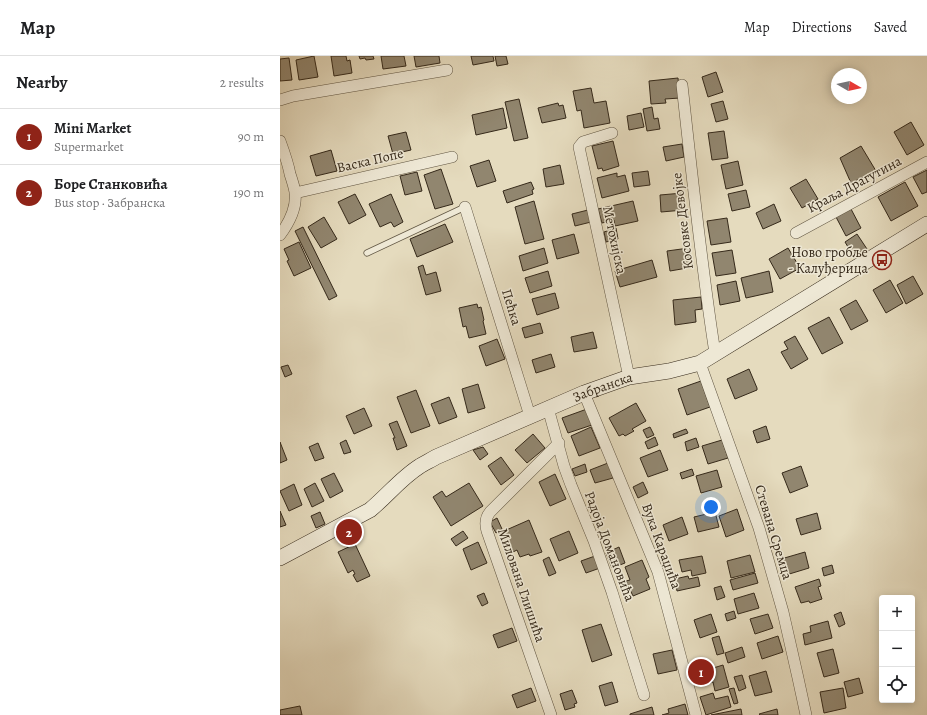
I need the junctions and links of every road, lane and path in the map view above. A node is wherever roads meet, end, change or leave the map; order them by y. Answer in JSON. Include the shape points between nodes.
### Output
{"nodes":[{"id":1,"x":447,"y":70,"type":"dead end"},
{"id":2,"x":682,"y":85,"type":"dead end"},
{"id":3,"x":280,"y":100,"type":"edge"},
{"id":4,"x":612,"y":133,"type":"dead end"},
{"id":5,"x":280,"y":141,"type":"edge"},
{"id":6,"x":452,"y":157,"type":"dead end"},
{"id":7,"x":927,"y":162,"type":"edge"},
{"id":8,"x":295,"y":193,"type":"junction"},
{"id":9,"x":465,"y":207,"type":"joint"},
{"id":10,"x":927,"y":224,"type":"edge"},
{"id":11,"x":796,"y":233,"type":"dead end"},
{"id":12,"x":280,"y":234,"type":"edge"},
{"id":13,"x":367,"y":253,"type":"dead end"},
{"id":14,"x":715,"y":353,"type":"junction"},
{"id":15,"x":700,"y":363,"type":"junction"},
{"id":16,"x":629,"y":377,"type":"junction"},
{"id":17,"x":584,"y":393,"type":"junction"},
{"id":18,"x":548,"y":408,"type":"junction"},
{"id":19,"x":530,"y":416,"type":"junction"},
{"id":20,"x":559,"y":443,"type":"junction"},
{"id":21,"x":280,"y":558,"type":"edge"},
{"id":22,"x":644,"y":695,"type":"dead end"},
{"id":23,"x":551,"y":715,"type":"edge"},
{"id":24,"x":696,"y":715,"type":"edge"},
{"id":25,"x":806,"y":715,"type":"edge"}],
"edges":[{"from":1,"to":3,"type":"street"},
{"from":2,"to":14,"type":"street","name":"Косовке Девојке"},
{"from":4,"to":16,"type":"street","name":"Метохијска","via":[[583,142],[579,147]]},
{"from":5,"to":8,"type":"street"},
{"from":6,"to":8,"type":"street","name":"Васка Попе"},
{"from":7,"to":11,"type":"street","name":"Краља Драгутина"},
{"from":8,"to":12,"type":"street","via":[[291,216]]},
{"from":9,"to":13,"type":"lane"},
{"from":9,"to":19,"type":"street","name":"Пећка"},
{"from":10,"to":14,"type":"street","name":"Забранска"},
{"from":14,"to":15,"type":"street","name":"Забранска"},
{"from":15,"to":16,"type":"street","name":"Забранска"},
{"from":15,"to":25,"type":"street","name":"Стевана Сремца","via":[[759,528]]},
{"from":16,"to":17,"type":"street","name":"Забранска"},
{"from":17,"to":18,"type":"street","name":"Забранска"},
{"from":17,"to":24,"type":"street","name":"Вука Караџића","via":[[658,572]]},
{"from":18,"to":19,"type":"street","name":"Забранска"},
{"from":18,"to":20,"type":"street","name":"Радоја Домановића"},
{"from":19,"to":21,"type":"street","name":"Забранска","via":[[436,456],[419,466],[370,510]]},
{"from":20,"to":22,"type":"street","name":"Радоја Домановића","via":[[564,466],[612,592]]},
{"from":20,"to":23,"type":"street","name":"Милована Глишића","via":[[490,512],[485,523]]}]}
